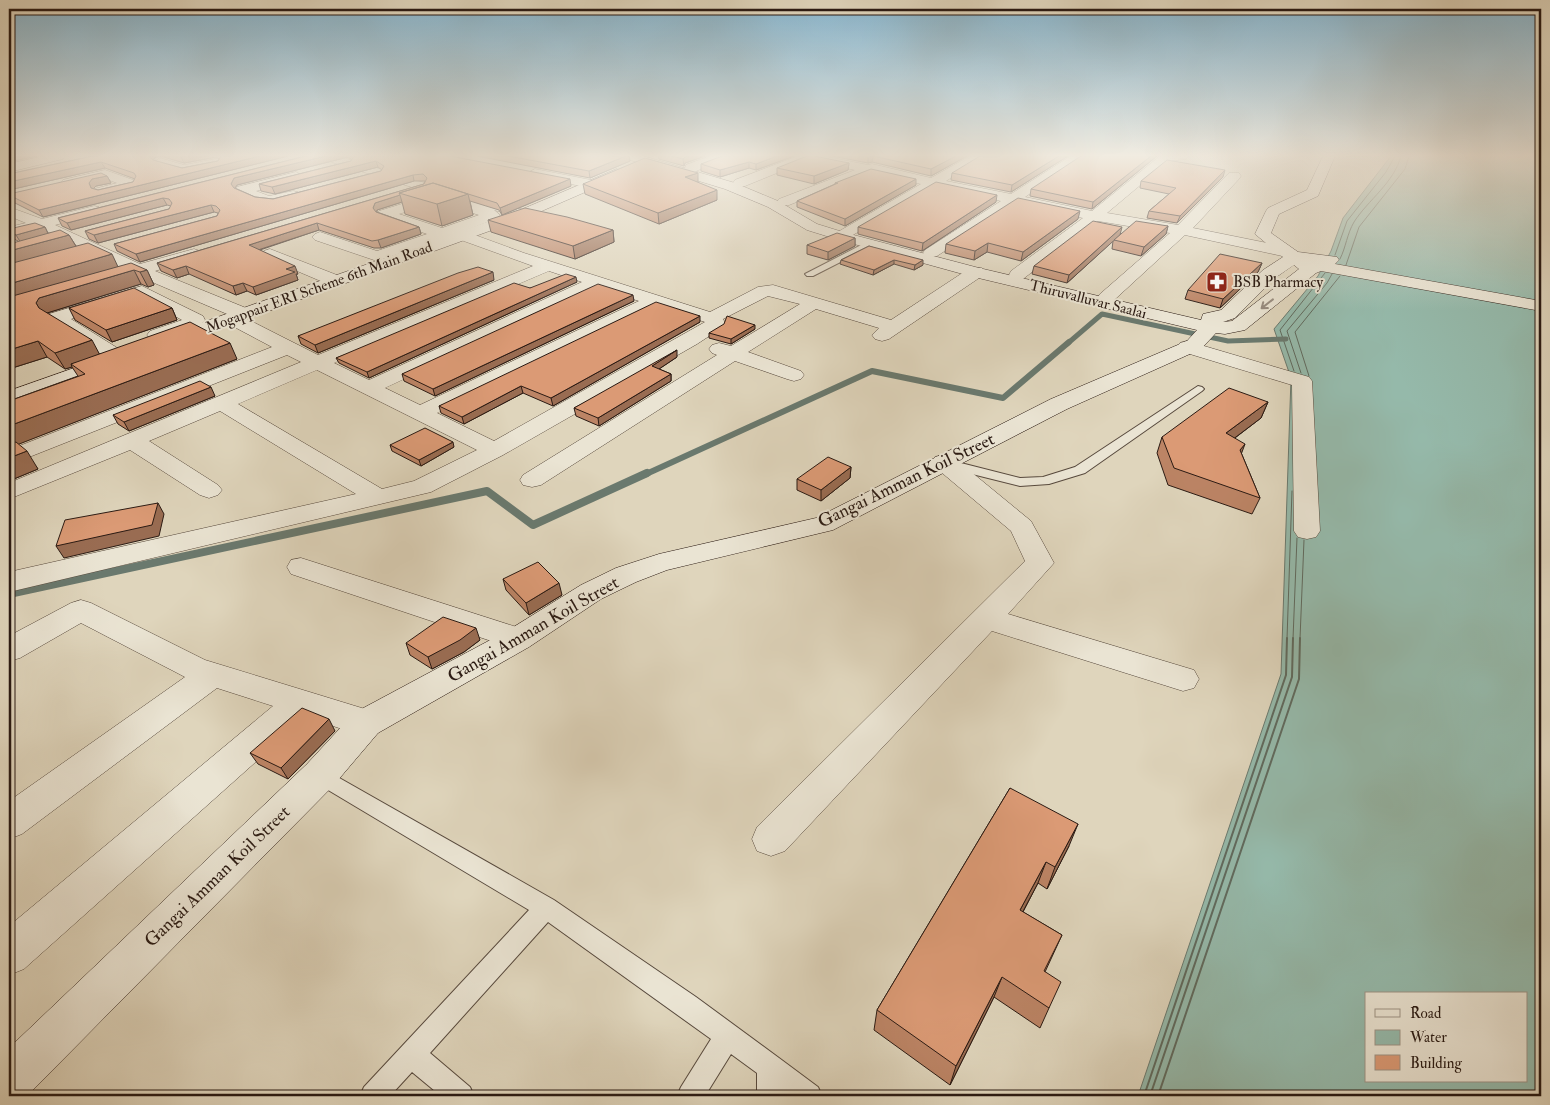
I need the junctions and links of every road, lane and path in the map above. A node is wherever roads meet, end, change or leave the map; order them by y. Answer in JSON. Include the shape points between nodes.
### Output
{"nodes":[{"id":1,"x":31,"y":208,"type":"edge"},
{"id":2,"x":106,"y":208,"type":"edge"},
{"id":3,"x":405,"y":208,"type":"edge"},
{"id":4,"x":471,"y":208,"type":"edge"},
{"id":5,"x":499,"y":208,"type":"edge"},
{"id":6,"x":538,"y":208,"type":"edge"},
{"id":7,"x":779,"y":208,"type":"edge"},
{"id":8,"x":794,"y":208,"type":"edge"},
{"id":9,"x":890,"y":208,"type":"edge"},
{"id":10,"x":1000,"y":208,"type":"edge"},
{"id":11,"x":1054,"y":208,"type":"edge"},
{"id":12,"x":1105,"y":208,"type":"edge"},
{"id":13,"x":1204,"y":208,"type":"edge"},
{"id":14,"x":1281,"y":208,"type":"edge"},
{"id":15,"x":10,"y":211,"type":"edge"},
{"id":16,"x":523,"y":214,"type":"junction"},
{"id":17,"x":1095,"y":216,"type":"junction"},
{"id":18,"x":540,"y":218,"type":"edge"},
{"id":19,"x":42,"y":224,"type":"junction"},
{"id":20,"x":1182,"y":230,"type":"junction"},
{"id":21,"x":9,"y":232,"type":"edge"},
{"id":22,"x":90,"y":232,"type":"edge"},
{"id":23,"x":845,"y":234,"type":"junction"},
{"id":24,"x":453,"y":236,"type":"junction"},
{"id":25,"x":71,"y":237,"type":"junction"},
{"id":26,"x":320,"y":238,"type":"dead end"},
{"id":27,"x":44,"y":244,"type":"edge"},
{"id":28,"x":118,"y":244,"type":"edge"},
{"id":29,"x":869,"y":244,"type":"junction"},
{"id":30,"x":99,"y":250,"type":"junction"},
{"id":31,"x":205,"y":250,"type":"edge"},
{"id":32,"x":930,"y":253,"type":"junction"},
{"id":33,"x":270,"y":254,"type":"edge"},
{"id":34,"x":1290,"y":254,"type":"junction"},
{"id":35,"x":72,"y":257,"type":"edge"},
{"id":36,"x":1317,"y":265,"type":"junction"},
{"id":37,"x":548,"y":266,"type":"junction"},
{"id":38,"x":140,"y":270,"type":"junction"},
{"id":39,"x":976,"y":272,"type":"junction"},
{"id":40,"x":810,"y":274,"type":"dead end"},
{"id":41,"x":1017,"y":275,"type":"junction"},
{"id":42,"x":336,"y":281,"type":"junction"},
{"id":43,"x":599,"y":282,"type":"junction"},
{"id":44,"x":93,"y":284,"type":"edge"},
{"id":45,"x":1541,"y":297,"type":"edge"},
{"id":46,"x":1106,"y":298,"type":"junction"},
{"id":47,"x":656,"y":299,"type":"junction"},
{"id":48,"x":815,"y":302,"type":"junction"},
{"id":49,"x":1541,"y":306,"type":"edge"},
{"id":50,"x":238,"y":316,"type":"junction"},
{"id":51,"x":711,"y":318,"type":"junction"},
{"id":52,"x":48,"y":329,"type":"edge"},
{"id":53,"x":1202,"y":334,"type":"junction"},
{"id":54,"x":690,"y":340,"type":"junction"},
{"id":55,"x":288,"y":347,"type":"junction"},
{"id":56,"x":127,"y":351,"type":"junction"},
{"id":57,"x":731,"y":354,"type":"junction"},
{"id":58,"x":316,"y":362,"type":"junction"},
{"id":59,"x":794,"y":375,"type":"dead end"},
{"id":60,"x":368,"y":388,"type":"junction"},
{"id":61,"x":1198,"y":389,"type":"dead end"},
{"id":62,"x":9,"y":398,"type":"edge"},
{"id":63,"x":220,"y":402,"type":"junction"},
{"id":64,"x":420,"y":413,"type":"junction"},
{"id":65,"x":132,"y":440,"type":"junction"},
{"id":66,"x":495,"y":450,"type":"junction"},
{"id":67,"x":9,"y":458,"type":"edge"},
{"id":68,"x":944,"y":462,"type":"junction"},
{"id":69,"x":532,"y":480,"type":"dead end"},
{"id":70,"x":209,"y":490,"type":"dead end"},
{"id":71,"x":9,"y":492,"type":"edge"},
{"id":72,"x":378,"y":497,"type":"junction"},
{"id":73,"x":1307,"y":530,"type":"dead end"},
{"id":74,"x":301,"y":567,"type":"dead end"},
{"id":75,"x":9,"y":582,"type":"edge"},
{"id":76,"x":988,"y":619,"type":"junction"},
{"id":77,"x":518,"y":639,"type":"junction"},
{"id":78,"x":9,"y":650,"type":"edge"},
{"id":79,"x":213,"y":674,"type":"junction"},
{"id":80,"x":1183,"y":680,"type":"dead end"},
{"id":81,"x":300,"y":702,"type":"junction"},
{"id":82,"x":366,"y":723,"type":"junction"},
{"id":83,"x":320,"y":774,"type":"junction"},
{"id":84,"x":9,"y":822,"type":"edge"},
{"id":85,"x":771,"y":839,"type":"dead end"},
{"id":86,"x":546,"y":908,"type":"junction"},
{"id":87,"x":9,"y":954,"type":"edge"},
{"id":88,"x":728,"y":1036,"type":"junction"},
{"id":89,"x":412,"y":1055,"type":"junction"},
{"id":90,"x":770,"y":1068,"type":"junction"},
{"id":91,"x":9,"y":1080,"type":"edge"},
{"id":92,"x":373,"y":1096,"type":"edge"},
{"id":93,"x":461,"y":1096,"type":"edge"},
{"id":94,"x":690,"y":1096,"type":"edge"},
{"id":95,"x":770,"y":1096,"type":"edge"},
{"id":96,"x":808,"y":1096,"type":"edge"}],
"edges":[{"from":1,"to":15,"type":"street"},
{"from":2,"to":19,"type":"street"},
{"from":3,"to":24,"type":"street","via":[[384,214]]},
{"from":4,"to":24,"type":"street","via":[[493,215]]},
{"from":5,"to":16,"type":"street"},
{"from":6,"to":16,"type":"street","name":"Mogappair ERI Scheme 6th Main Road"},
{"from":7,"to":23,"type":"street","name":"Thiruvalluvar Saalai","via":[[812,227]]},
{"from":8,"to":23,"type":"street","name":"Thiruvalluvar Saalai"},
{"from":9,"to":23,"type":"street"},
{"from":10,"to":32,"type":"street"},
{"from":11,"to":17,"type":"street"},
{"from":12,"to":17,"type":"street"},
{"from":13,"to":20,"type":"street"},
{"from":14,"to":34,"type":"street","via":[[1273,211],[1263,234]]},
{"from":15,"to":19,"type":"street"},
{"from":16,"to":18,"type":"lane"},
{"from":16,"to":24,"type":"street","name":"Mogappair ERI Scheme 6th Main Road"},
{"from":17,"to":20,"type":"street"},
{"from":17,"to":41,"type":"street"},
{"from":19,"to":21,"type":"street"},
{"from":19,"to":25,"type":"street"},
{"from":20,"to":34,"type":"street"},
{"from":20,"to":46,"type":"street"},
{"from":22,"to":25,"type":"street"},
{"from":23,"to":29,"type":"street","name":"Thiruvalluvar Saalai"},
{"from":23,"to":32,"type":"street","name":"Thiruvalluvar Saalai"},
{"from":24,"to":26,"type":"street","via":[[377,256]]},
{"from":24,"to":37,"type":"street"},
{"from":24,"to":42,"type":"street","name":"Mogappair ERI Scheme 6th Main Road"},
{"from":25,"to":27,"type":"street"},
{"from":25,"to":30,"type":"street"},
{"from":28,"to":30,"type":"street"},
{"from":29,"to":39,"type":"street","name":"Thiruvalluvar Saalai"},
{"from":29,"to":40,"type":"lane"},
{"from":30,"to":35,"type":"street"},
{"from":30,"to":38,"type":"street"},
{"from":31,"to":38,"type":"street"},
{"from":32,"to":41,"type":"street","name":"Thiruvalluvar Saalai"},
{"from":33,"to":42,"type":"street"},
{"from":34,"to":36,"type":"street"},
{"from":34,"to":53,"type":"street","name":"Gangai Amman Koil Street","via":[[1228,314]]},
{"from":36,"to":45,"type":"street"},
{"from":36,"to":49,"type":"street"},
{"from":36,"to":53,"type":"street","name":"Thiruvalluvar Saalai","one_way":true,"via":[[1238,326]]},
{"from":37,"to":43,"type":"street"},
{"from":37,"to":58,"type":"street"},
{"from":38,"to":44,"type":"street"},
{"from":38,"to":50,"type":"street"},
{"from":39,"to":48,"type":"street","via":[[888,331]]},
{"from":39,"to":53,"type":"street","name":"Thiruvalluvar Saalai","via":[[1174,321]]},
{"from":41,"to":46,"type":"street","name":"Thiruvalluvar Saalai"},
{"from":42,"to":50,"type":"street","name":"Mogappair ERI Scheme 6th Main Road"},
{"from":43,"to":47,"type":"street"},
{"from":43,"to":60,"type":"street"},
{"from":46,"to":53,"type":"street","name":"Thiruvalluvar Saalai"},
{"from":47,"to":51,"type":"street"},
{"from":47,"to":64,"type":"street"},
{"from":48,"to":51,"type":"street","via":[[769,290]]},
{"from":48,"to":57,"type":"street"},
{"from":50,"to":55,"type":"street"},
{"from":50,"to":56,"type":"street","name":"Mogappair ERI Scheme 6th Main Road"},
{"from":51,"to":54,"type":"street","via":[[716,322]]},
{"from":52,"to":56,"type":"street"},
{"from":53,"to":68,"type":"street","name":"Gangai Amman Koil Street"},
{"from":53,"to":73,"type":"street","via":[[1302,381]]},
{"from":54,"to":57,"type":"street"},
{"from":54,"to":66,"type":"street"},
{"from":55,"to":58,"type":"street"},
{"from":55,"to":67,"type":"street"},
{"from":56,"to":56,"type":"street","via":[[56,318],[142,291],[196,320]]},
{"from":56,"to":62,"type":"street","name":"Mogappair ERI Scheme 6th Main Road"},
{"from":57,"to":59,"type":"street"},
{"from":57,"to":69,"type":"street"},
{"from":58,"to":60,"type":"street"},
{"from":58,"to":63,"type":"street"},
{"from":60,"to":64,"type":"street"},
{"from":61,"to":68,"type":"lane","via":[[1080,470],[1044,481],[1020,482]]},
{"from":63,"to":65,"type":"street"},
{"from":63,"to":72,"type":"street"},
{"from":64,"to":66,"type":"street"},
{"from":65,"to":70,"type":"street"},
{"from":65,"to":71,"type":"street"},
{"from":66,"to":72,"type":"street","via":[[422,487]]},
{"from":68,"to":76,"type":"street","via":[[1022,527],[1040,563]]},
{"from":68,"to":77,"type":"street","name":"Gangai Amman Koil Street","via":[[824,524],[659,563],[626,575],[591,592]]},
{"from":72,"to":75,"type":"street"},
{"from":74,"to":77,"type":"street"},
{"from":76,"to":80,"type":"street"},
{"from":76,"to":85,"type":"street"},
{"from":77,"to":82,"type":"street","name":"Gangai Amman Koil Street"},
{"from":78,"to":79,"type":"street","via":[[81,610],[194,668]]},
{"from":79,"to":81,"type":"street"},
{"from":79,"to":84,"type":"street"},
{"from":81,"to":82,"type":"street"},
{"from":81,"to":87,"type":"street"},
{"from":82,"to":83,"type":"street","name":"Gangai Amman Koil Street"},
{"from":83,"to":86,"type":"lane"},
{"from":83,"to":91,"type":"street","name":"Gangai Amman Koil Street"},
{"from":86,"to":88,"type":"lane"},
{"from":86,"to":89,"type":"lane"},
{"from":88,"to":90,"type":"lane"},
{"from":88,"to":94,"type":"lane"},
{"from":89,"to":92,"type":"lane"},
{"from":89,"to":93,"type":"lane"},
{"from":90,"to":95,"type":"lane"},
{"from":90,"to":96,"type":"lane"}]}
